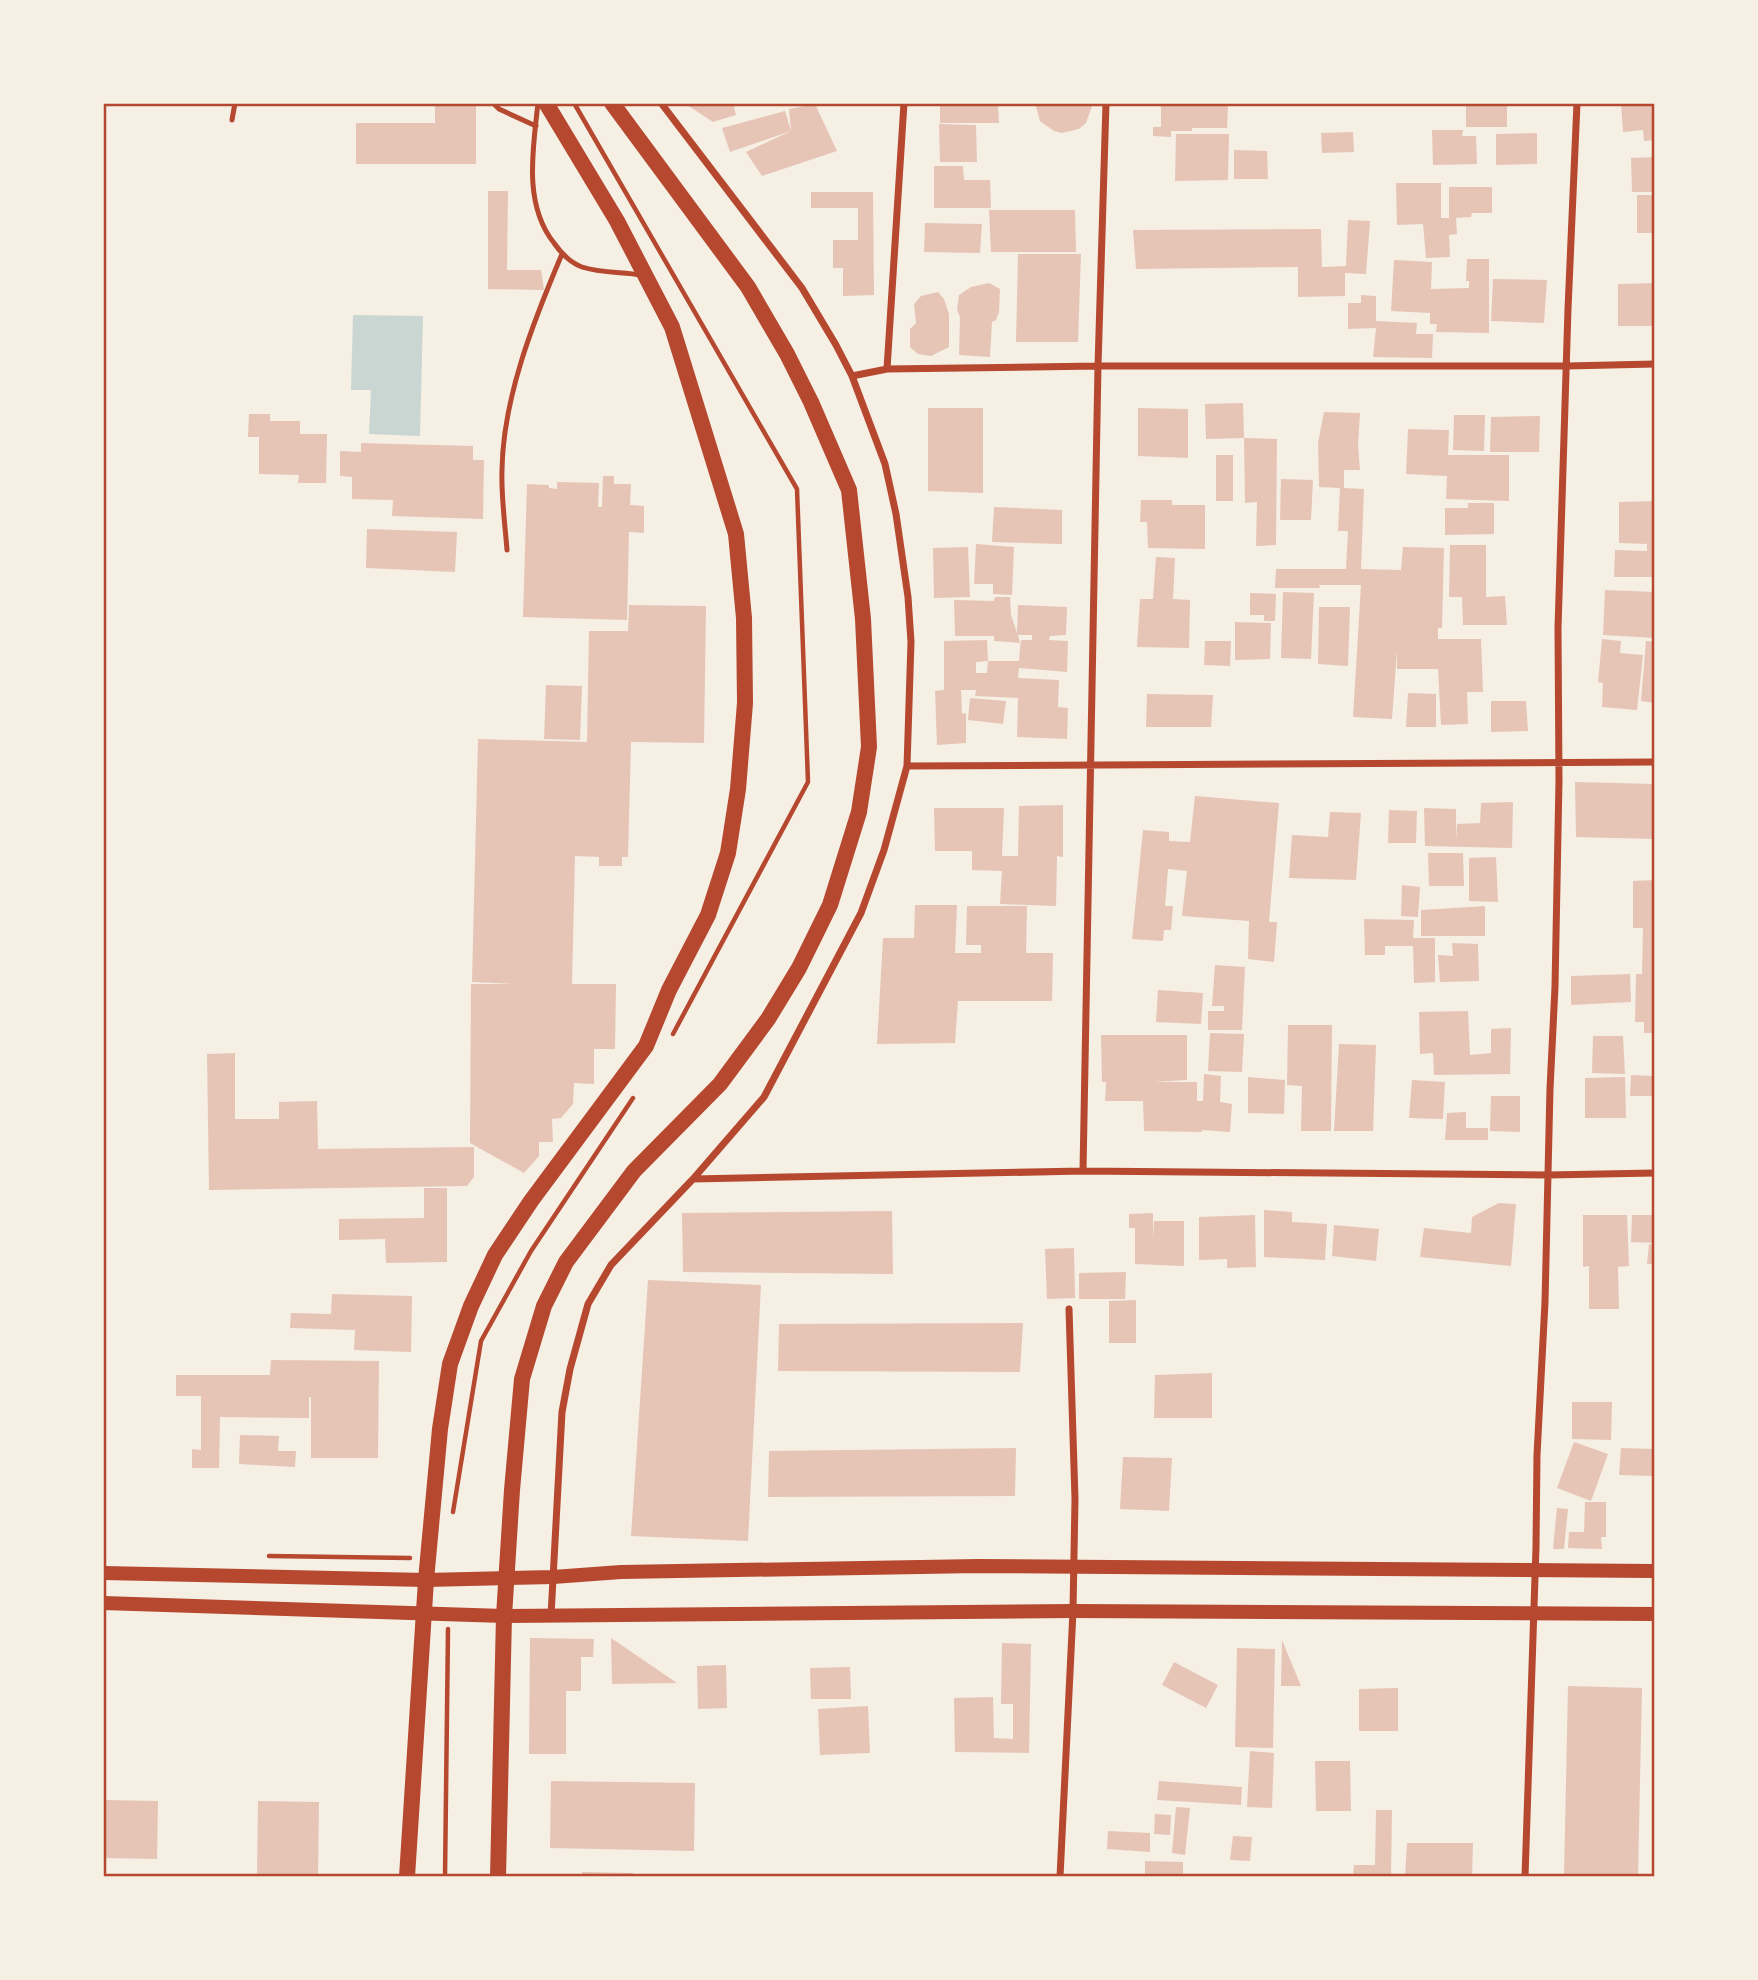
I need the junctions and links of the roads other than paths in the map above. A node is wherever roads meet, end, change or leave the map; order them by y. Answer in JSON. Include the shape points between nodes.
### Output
{"nodes":[{"id":1,"x":235,"y":103,"type":"edge"},
{"id":2,"x":493,"y":103,"type":"edge"},
{"id":3,"x":538,"y":103,"type":"edge"},
{"id":4,"x":546,"y":103,"type":"edge"},
{"id":5,"x":612,"y":103,"type":"edge"},
{"id":6,"x":661,"y":103,"type":"edge"},
{"id":7,"x":904,"y":103,"type":"edge"},
{"id":8,"x":1106,"y":103,"type":"edge"},
{"id":9,"x":1577,"y":103,"type":"edge"},
{"id":10,"x":232,"y":120,"type":"dead end"},
{"id":11,"x":536,"y":126,"type":"junction"},
{"id":12,"x":562,"y":254,"type":"junction"},
{"id":13,"x":645,"y":276,"type":"junction"},
{"id":14,"x":1655,"y":364,"type":"edge"},
{"id":15,"x":1098,"y":366,"type":"junction"},
{"id":16,"x":1567,"y":366,"type":"junction"},
{"id":17,"x":887,"y":369,"type":"junction"},
{"id":18,"x":852,"y":376,"type":"junction"},
{"id":19,"x":507,"y":550,"type":"dead end"},
{"id":20,"x":1655,"y":762,"type":"edge"},
{"id":21,"x":1559,"y":764,"type":"junction"},
{"id":22,"x":907,"y":766,"type":"junction"},
{"id":23,"x":1090,"y":767,"type":"junction"},
{"id":24,"x":1083,"y":1171,"type":"junction"},
{"id":25,"x":1655,"y":1173,"type":"edge"},
{"id":26,"x":1548,"y":1175,"type":"junction"},
{"id":27,"x":693,"y":1179,"type":"junction"},
{"id":28,"x":1069,"y":1309,"type":"dead end"},
{"id":29,"x":1072,"y":1566,"type":"junction"},
{"id":30,"x":1535,"y":1571,"type":"junction"},
{"id":31,"x":1655,"y":1571,"type":"edge"},
{"id":32,"x":103,"y":1573,"type":"edge"},
{"id":33,"x":507,"y":1577,"type":"junction"},
{"id":34,"x":553,"y":1577,"type":"junction"},
{"id":35,"x":426,"y":1580,"type":"junction"},
{"id":36,"x":103,"y":1603,"type":"edge"},
{"id":37,"x":1073,"y":1611,"type":"junction"},
{"id":38,"x":1655,"y":1614,"type":"edge"},
{"id":39,"x":424,"y":1615,"type":"junction"},
{"id":40,"x":1533,"y":1615,"type":"junction"},
{"id":41,"x":504,"y":1616,"type":"junction"},
{"id":42,"x":551,"y":1616,"type":"junction"},
{"id":43,"x":407,"y":1877,"type":"edge"},
{"id":44,"x":498,"y":1877,"type":"edge"},
{"id":45,"x":1060,"y":1877,"type":"edge"},
{"id":46,"x":1525,"y":1877,"type":"edge"}],
"edges":[{"from":1,"to":10,"type":"lane"},
{"from":2,"to":11,"type":"lane"},
{"from":3,"to":11,"type":"lane"},
{"from":4,"to":13,"type":"main road"},
{"from":5,"to":33,"type":"main road","via":[[748,287],[805,390],[849,490],[863,619],[869,747],[859,813],[830,905],[799,968],[720,1084],[634,1171],[566,1262],[544,1306],[522,1379]]},
{"from":6,"to":18,"type":"street","via":[[802,288]]},
{"from":7,"to":17,"type":"street"},
{"from":8,"to":15,"type":"street"},
{"from":9,"to":16,"type":"street"},
{"from":11,"to":12,"type":"lane","via":[[534,198],[545,233]]},
{"from":12,"to":13,"type":"lane","via":[[582,267]]},
{"from":12,"to":19,"type":"lane","via":[[524,347],[505,436],[502,470]]},
{"from":13,"to":35,"type":"main road","via":[[671,327],[736,534],[745,691],[728,853],[708,915],[646,1046],[531,1201],[495,1255],[471,1306],[450,1364]]},
{"from":14,"to":16,"type":"street"},
{"from":15,"to":16,"type":"street"},
{"from":15,"to":17,"type":"street"},
{"from":15,"to":23,"type":"street"},
{"from":16,"to":21,"type":"street","via":[[1558,628]]},
{"from":17,"to":18,"type":"street"},
{"from":18,"to":22,"type":"street","via":[[885,464],[902,555],[911,642]]},
{"from":20,"to":21,"type":"street"},
{"from":21,"to":23,"type":"street"},
{"from":21,"to":26,"type":"street"},
{"from":22,"to":23,"type":"street"},
{"from":22,"to":27,"type":"street","via":[[861,913],[764,1097]]},
{"from":23,"to":24,"type":"street"},
{"from":24,"to":26,"type":"street"},
{"from":24,"to":27,"type":"street"},
{"from":25,"to":26,"type":"street"},
{"from":26,"to":30,"type":"street"},
{"from":27,"to":34,"type":"street","via":[[611,1265],[588,1304],[562,1412]]},
{"from":28,"to":29,"type":"street","via":[[1075,1499]]},
{"from":29,"to":30,"type":"main road"},
{"from":29,"to":34,"type":"main road","via":[[621,1572]]},
{"from":29,"to":37,"type":"street"},
{"from":30,"to":31,"type":"main road"},
{"from":30,"to":40,"type":"street"},
{"from":32,"to":35,"type":"main road"},
{"from":33,"to":34,"type":"main road"},
{"from":33,"to":35,"type":"main road"},
{"from":33,"to":41,"type":"main road"},
{"from":34,"to":42,"type":"street"},
{"from":35,"to":39,"type":"main road"},
{"from":36,"to":39,"type":"main road"},
{"from":37,"to":40,"type":"main road"},
{"from":37,"to":42,"type":"main road"},
{"from":37,"to":45,"type":"street"},
{"from":38,"to":40,"type":"main road"},
{"from":39,"to":41,"type":"main road"},
{"from":39,"to":43,"type":"main road"},
{"from":40,"to":46,"type":"street"},
{"from":41,"to":42,"type":"main road"},
{"from":41,"to":44,"type":"main road"}]}
